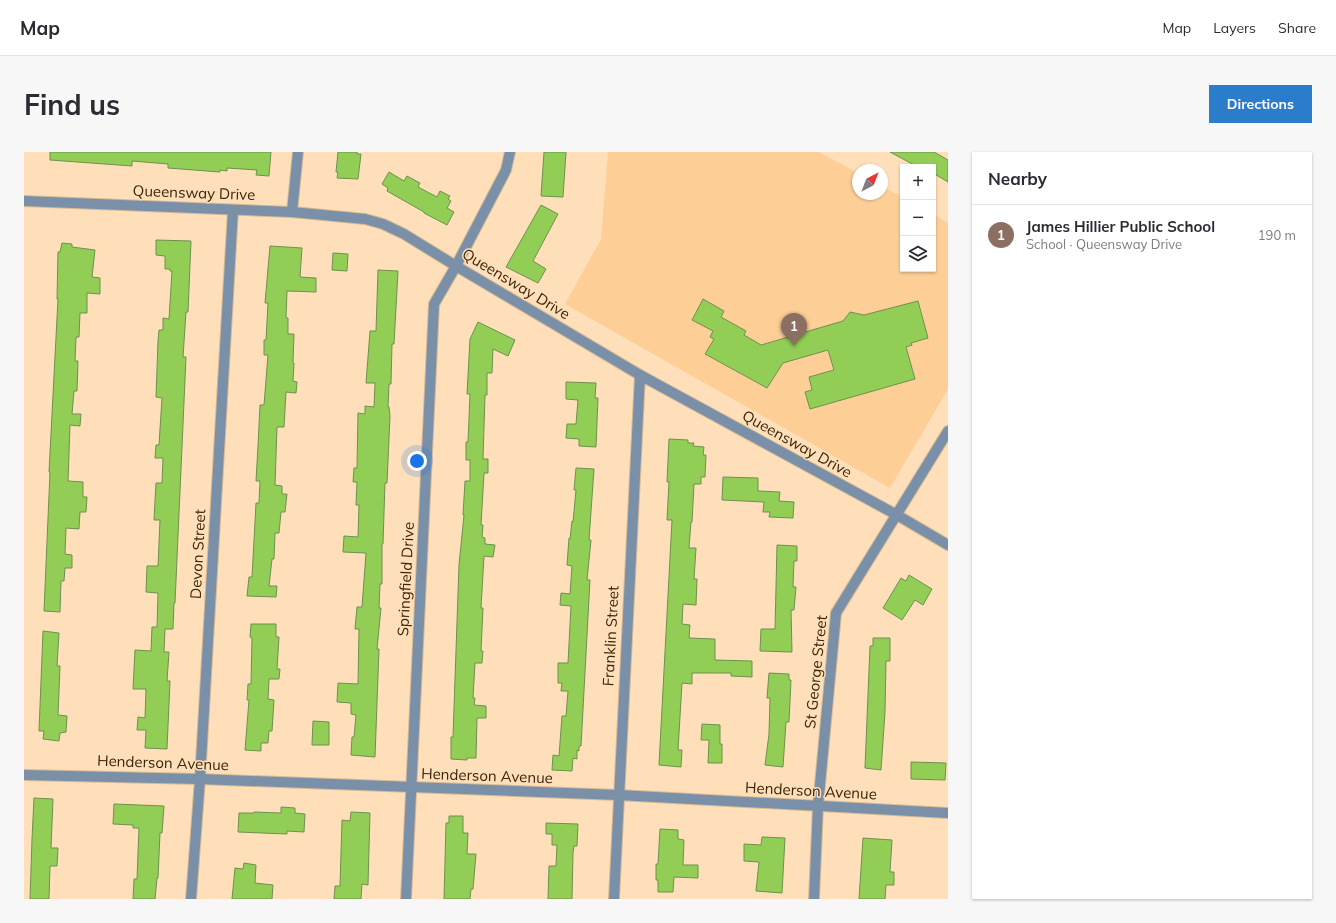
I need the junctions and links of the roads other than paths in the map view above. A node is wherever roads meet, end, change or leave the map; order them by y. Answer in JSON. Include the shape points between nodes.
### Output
{"nodes":[{"id":1,"x":298,"y":152,"type":"edge"},
{"id":2,"x":510,"y":152,"type":"edge"},
{"id":3,"x":24,"y":201,"type":"edge"},
{"id":4,"x":233,"y":210,"type":"junction"},
{"id":5,"x":292,"y":212,"type":"junction"},
{"id":6,"x":456,"y":266,"type":"junction"},
{"id":7,"x":640,"y":375,"type":"junction"},
{"id":8,"x":948,"y":431,"type":"edge"},
{"id":9,"x":896,"y":515,"type":"junction"},
{"id":10,"x":948,"y":545,"type":"edge"},
{"id":11,"x":24,"y":775,"type":"edge"},
{"id":12,"x":200,"y":779,"type":"junction"},
{"id":13,"x":411,"y":788,"type":"junction"},
{"id":14,"x":618,"y":795,"type":"junction"},
{"id":15,"x":818,"y":806,"type":"junction"},
{"id":16,"x":948,"y":813,"type":"edge"},
{"id":17,"x":191,"y":899,"type":"edge"},
{"id":18,"x":406,"y":899,"type":"edge"},
{"id":19,"x":614,"y":899,"type":"edge"},
{"id":20,"x":814,"y":899,"type":"edge"}],
"edges":[{"from":1,"to":5,"type":"street"},
{"from":2,"to":6,"type":"street","name":"Springfield Drive","via":[[506,170]]},
{"from":3,"to":4,"type":"street","name":"Queensway Drive"},
{"from":4,"to":5,"type":"street","name":"Queensway Drive"},
{"from":4,"to":12,"type":"street","name":"Devon Street"},
{"from":5,"to":6,"type":"street","name":"Queensway Drive","via":[[365,219],[383,224]]},
{"from":6,"to":7,"type":"street","name":"Queensway Drive"},
{"from":6,"to":13,"type":"street","name":"Springfield Drive","via":[[434,304]]},
{"from":7,"to":9,"type":"street","name":"Queensway Drive"},
{"from":7,"to":14,"type":"street","name":"Franklin Street"},
{"from":8,"to":9,"type":"street","name":"St George Street"},
{"from":9,"to":10,"type":"street","name":"Queensway Drive"},
{"from":9,"to":15,"type":"street","name":"St George Street","via":[[836,613]]},
{"from":11,"to":12,"type":"street","name":"Henderson Avenue"},
{"from":12,"to":13,"type":"street","name":"Henderson Avenue"},
{"from":12,"to":17,"type":"street","name":"Devon Street"},
{"from":13,"to":14,"type":"street","name":"Henderson Avenue"},
{"from":13,"to":18,"type":"street","name":"Springfield Drive"},
{"from":14,"to":15,"type":"street","name":"Henderson Avenue"},
{"from":14,"to":19,"type":"street","name":"Franklin Street"},
{"from":15,"to":16,"type":"street","name":"Henderson Avenue"},
{"from":15,"to":20,"type":"street","name":"St George Street"}]}
